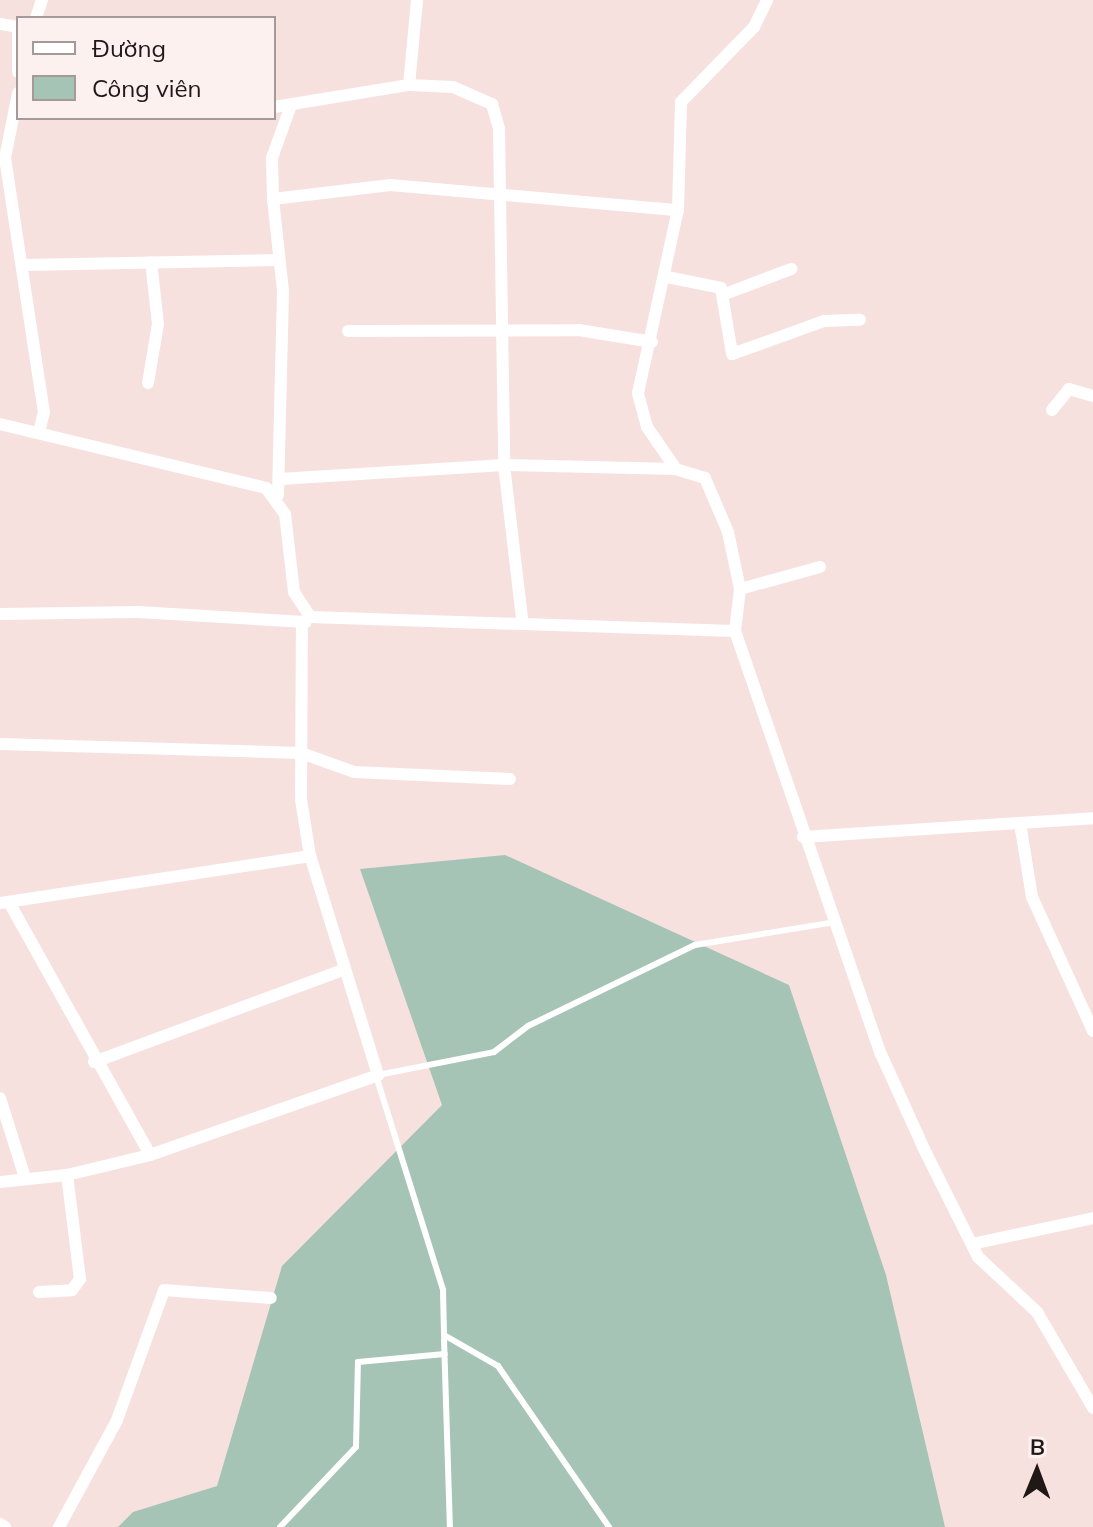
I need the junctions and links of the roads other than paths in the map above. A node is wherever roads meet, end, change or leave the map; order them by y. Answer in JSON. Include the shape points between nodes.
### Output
{"nodes":[{"id":1,"x":417,"y":0,"type":"edge"},
{"id":2,"x":767,"y":0,"type":"edge"},
{"id":3,"x":409,"y":85,"type":"junction"},
{"id":4,"x":16,"y":102,"type":"edge"},
{"id":5,"x":291,"y":105,"type":"junction"},
{"id":6,"x":276,"y":107,"type":"edge"},
{"id":7,"x":3,"y":158,"type":"edge"},
{"id":8,"x":495,"y":194,"type":"junction"},
{"id":9,"x":273,"y":199,"type":"junction"},
{"id":10,"x":678,"y":210,"type":"junction"},
{"id":11,"x":279,"y":260,"type":"junction"},
{"id":12,"x":151,"y":262,"type":"junction"},
{"id":13,"x":24,"y":265,"type":"junction"},
{"id":14,"x":791,"y":269,"type":"dead end"},
{"id":15,"x":667,"y":277,"type":"junction"},
{"id":16,"x":725,"y":294,"type":"junction"},
{"id":17,"x":860,"y":320,"type":"dead end"},
{"id":18,"x":348,"y":331,"type":"dead end"},
{"id":19,"x":499,"y":334,"type":"junction"},
{"id":20,"x":652,"y":342,"type":"junction"},
{"id":21,"x":148,"y":383,"type":"dead end"},
{"id":22,"x":1093,"y":396,"type":"edge"},
{"id":23,"x":1052,"y":410,"type":"dead end"},
{"id":24,"x":0,"y":424,"type":"edge"},
{"id":25,"x":39,"y":432,"type":"junction"},
{"id":26,"x":504,"y":465,"type":"junction"},
{"id":27,"x":676,"y":469,"type":"junction"},
{"id":28,"x":280,"y":479,"type":"junction"},
{"id":29,"x":278,"y":495,"type":"junction"},
{"id":30,"x":820,"y":567,"type":"dead end"},
{"id":31,"x":740,"y":589,"type":"junction"},
{"id":32,"x":0,"y":614,"type":"edge"},
{"id":33,"x":522,"y":619,"type":"junction"},
{"id":34,"x":306,"y":622,"type":"junction"},
{"id":35,"x":735,"y":631,"type":"junction"},
{"id":36,"x":0,"y":744,"type":"edge"},
{"id":37,"x":301,"y":753,"type":"junction"},
{"id":38,"x":510,"y":779,"type":"dead end"},
{"id":39,"x":1093,"y":818,"type":"edge"},
{"id":40,"x":1020,"y":823,"type":"junction"},
{"id":41,"x":803,"y":837,"type":"junction"},
{"id":42,"x":310,"y":856,"type":"junction"},
{"id":43,"x":5,"y":904,"type":"edge"},
{"id":44,"x":836,"y":922,"type":"junction"},
{"id":45,"x":343,"y":970,"type":"junction"},
{"id":46,"x":1093,"y":1031,"type":"edge"},
{"id":47,"x":94,"y":1062,"type":"junction"},
{"id":48,"x":378,"y":1077,"type":"junction"},
{"id":49,"x":0,"y":1098,"type":"edge"},
{"id":50,"x":150,"y":1155,"type":"junction"},
{"id":51,"x":67,"y":1175,"type":"junction"},
{"id":52,"x":25,"y":1178,"type":"junction"},
{"id":53,"x":0,"y":1182,"type":"edge"},
{"id":54,"x":1093,"y":1218,"type":"edge"},
{"id":55,"x":972,"y":1244,"type":"junction"},
{"id":56,"x":39,"y":1292,"type":"dead end"},
{"id":57,"x":271,"y":1298,"type":"dead end"},
{"id":58,"x":444,"y":1335,"type":"junction"},
{"id":59,"x":445,"y":1354,"type":"junction"},
{"id":60,"x":1093,"y":1407,"type":"edge"},
{"id":61,"x":0,"y":1524,"type":"edge"},
{"id":62,"x":5,"y":1527,"type":"edge"},
{"id":63,"x":59,"y":1527,"type":"edge"},
{"id":64,"x":280,"y":1527,"type":"edge"},
{"id":65,"x":450,"y":1527,"type":"edge"},
{"id":66,"x":609,"y":1527,"type":"edge"}],
"edges":[{"from":1,"to":3,"type":"street"},
{"from":2,"to":10,"type":"street","via":[[754,27],[681,102]]},
{"from":3,"to":5,"type":"street"},
{"from":3,"to":8,"type":"street","via":[[453,87],[492,104],[499,129]]},
{"from":4,"to":7,"type":"street"},
{"from":5,"to":6,"type":"street"},
{"from":5,"to":9,"type":"street","via":[[272,158]]},
{"from":7,"to":13,"type":"street"},
{"from":8,"to":9,"type":"street","via":[[390,185]]},
{"from":8,"to":10,"type":"street"},
{"from":8,"to":19,"type":"street"},
{"from":9,"to":11,"type":"street"},
{"from":10,"to":15,"type":"street"},
{"from":11,"to":12,"type":"street"},
{"from":11,"to":28,"type":"street"},
{"from":12,"to":13,"type":"street"},
{"from":12,"to":21,"type":"street","via":[[158,324]]},
{"from":13,"to":25,"type":"street","via":[[44,412]]},
{"from":14,"to":16,"type":"street"},
{"from":15,"to":16,"type":"street","via":[[711,283]]},
{"from":15,"to":20,"type":"street"},
{"from":16,"to":17,"type":"street","via":[[732,354],[824,321]]},
{"from":18,"to":19,"type":"street"},
{"from":19,"to":20,"type":"street","via":[[579,330]]},
{"from":19,"to":26,"type":"street"},
{"from":20,"to":27,"type":"street","via":[[640,410]]},
{"from":22,"to":23,"type":"street","via":[[1069,389]]},
{"from":24,"to":25,"type":"street"},
{"from":25,"to":29,"type":"street"},
{"from":26,"to":27,"type":"street"},
{"from":26,"to":28,"type":"street"},
{"from":26,"to":33,"type":"street"},
{"from":27,"to":31,"type":"street","via":[[705,478]]},
{"from":28,"to":29,"type":"street"},
{"from":29,"to":34,"type":"street","via":[[294,592]]},
{"from":30,"to":31,"type":"street"},
{"from":31,"to":35,"type":"street"},
{"from":32,"to":34,"type":"street","via":[[153,612]]},
{"from":33,"to":34,"type":"street"},
{"from":33,"to":35,"type":"street"},
{"from":34,"to":37,"type":"street"},
{"from":35,"to":41,"type":"street"},
{"from":36,"to":37,"type":"street"},
{"from":37,"to":38,"type":"street","via":[[354,772]]},
{"from":37,"to":42,"type":"street"},
{"from":39,"to":40,"type":"street"},
{"from":40,"to":41,"type":"street"},
{"from":40,"to":46,"type":"street","via":[[1032,897]]},
{"from":41,"to":44,"type":"street"},
{"from":42,"to":43,"type":"street"},
{"from":42,"to":45,"type":"street"},
{"from":43,"to":47,"type":"street"},
{"from":44,"to":48,"type":"lane","via":[[695,945],[528,1026],[494,1052]]},
{"from":44,"to":55,"type":"street","via":[[881,1054]]},
{"from":45,"to":47,"type":"street"},
{"from":45,"to":48,"type":"street"},
{"from":47,"to":50,"type":"street"},
{"from":48,"to":50,"type":"street"},
{"from":48,"to":58,"type":"lane","via":[[443,1290]]},
{"from":49,"to":52,"type":"street"},
{"from":50,"to":51,"type":"street"},
{"from":51,"to":52,"type":"street"},
{"from":51,"to":56,"type":"street","via":[[80,1279],[72,1290]]},
{"from":52,"to":53,"type":"street"},
{"from":54,"to":55,"type":"street"},
{"from":55,"to":60,"type":"street","via":[[1037,1312]]},
{"from":57,"to":63,"type":"street","via":[[164,1290],[117,1420]]},
{"from":58,"to":59,"type":"lane"},
{"from":58,"to":66,"type":"lane","via":[[498,1366]]},
{"from":59,"to":64,"type":"lane","via":[[429,1361],[361,1359],[356,1447]]},
{"from":59,"to":65,"type":"lane"},
{"from":61,"to":62,"type":"street"}]}
